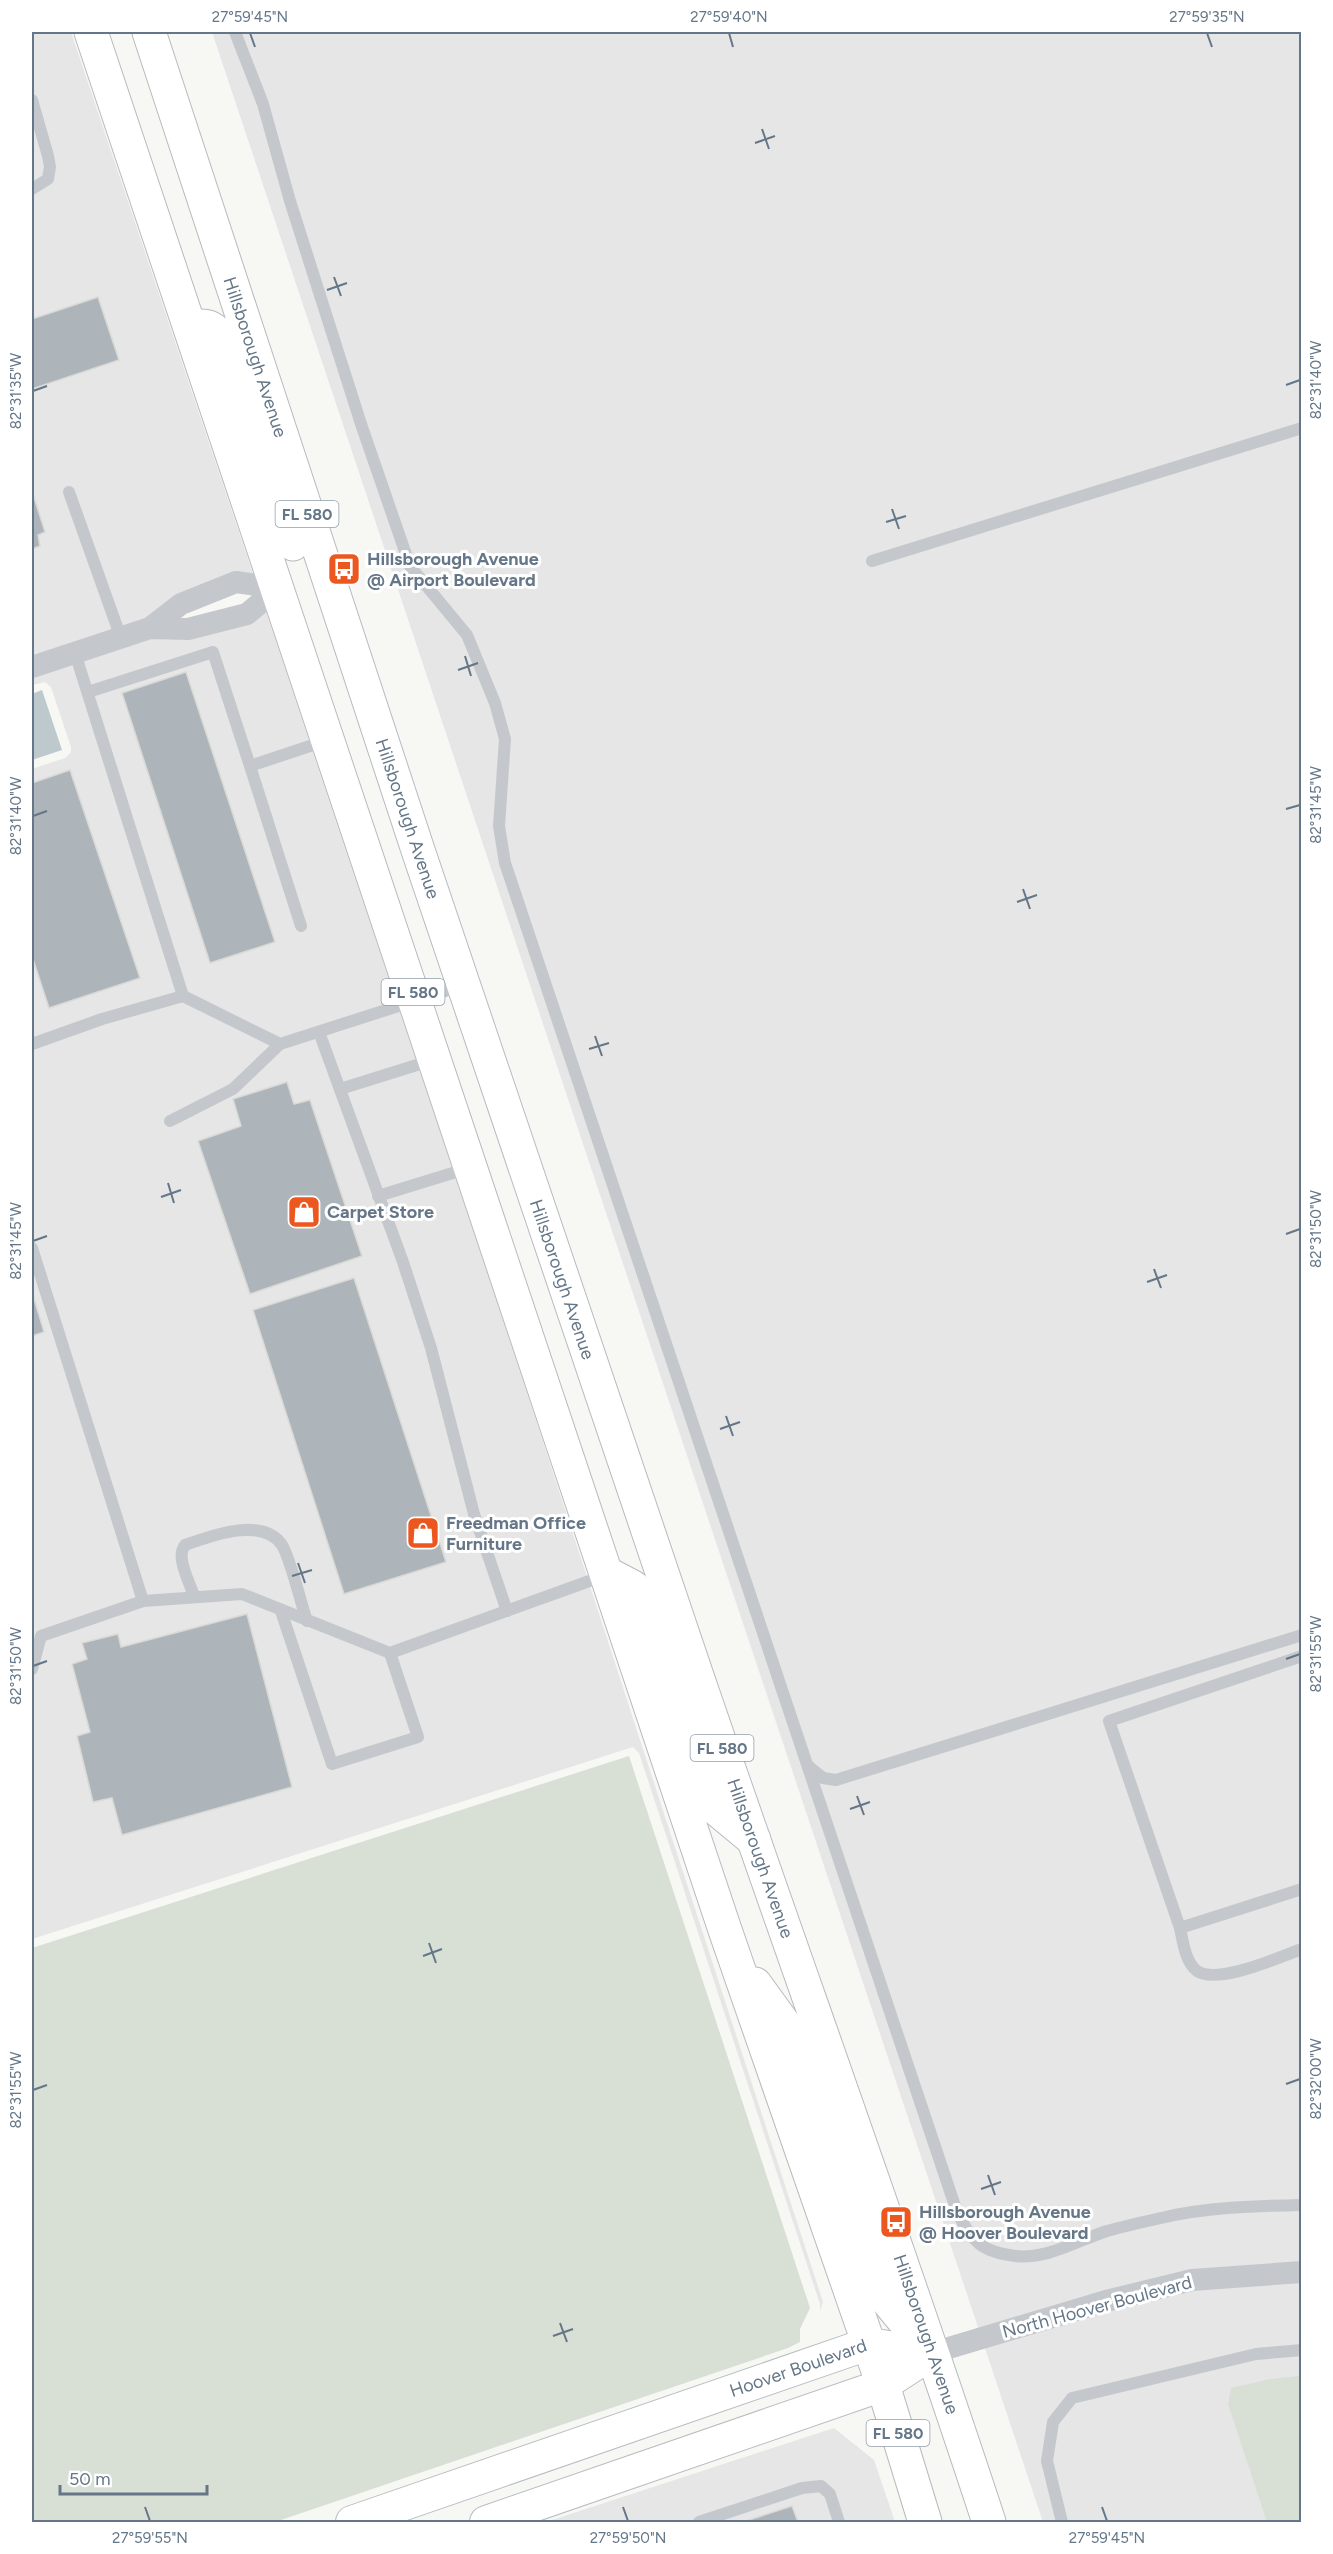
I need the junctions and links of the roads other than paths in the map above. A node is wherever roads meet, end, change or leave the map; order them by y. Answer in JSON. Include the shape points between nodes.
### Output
{"nodes":[{"id":1,"x":90,"y":32,"type":"edge"},
{"id":2,"x":149,"y":32,"type":"edge"},
{"id":3,"x":235,"y":32,"type":"edge"},
{"id":4,"x":32,"y":100,"type":"edge"},
{"id":5,"x":32,"y":189,"type":"edge"},
{"id":6,"x":191,"y":328,"type":"junction"},
{"id":7,"x":1302,"y":428,"type":"edge"},
{"id":8,"x":69,"y":492,"type":"dead end"},
{"id":9,"x":872,"y":561,"type":"dead end"},
{"id":10,"x":278,"y":588,"type":"junction"},
{"id":11,"x":337,"y":604,"type":"junction"},
{"id":12,"x":150,"y":628,"type":"junction"},
{"id":13,"x":121,"y":638,"type":"junction"},
{"id":14,"x":75,"y":653,"type":"junction"},
{"id":15,"x":32,"y":668,"type":"edge"},
{"id":16,"x":88,"y":692,"type":"junction"},
{"id":17,"x":329,"y":739,"type":"junction"},
{"id":18,"x":250,"y":766,"type":"junction"},
{"id":19,"x":301,"y":926,"type":"dead end"},
{"id":20,"x":462,"y":986,"type":"junction"},
{"id":21,"x":183,"y":996,"type":"junction"},
{"id":22,"x":416,"y":1001,"type":"junction"},
{"id":23,"x":319,"y":1032,"type":"junction"},
{"id":24,"x":32,"y":1044,"type":"edge"},
{"id":25,"x":280,"y":1044,"type":"junction"},
{"id":26,"x":436,"y":1059,"type":"junction"},
{"id":27,"x":340,"y":1089,"type":"junction"},
{"id":28,"x":170,"y":1121,"type":"dead end"},
{"id":29,"x":472,"y":1167,"type":"junction"},
{"id":30,"x":378,"y":1196,"type":"junction"},
{"id":31,"x":32,"y":1248,"type":"edge"},
{"id":32,"x":608,"y":1574,"type":"junction"},
{"id":33,"x":194,"y":1596,"type":"junction"},
{"id":34,"x":143,"y":1601,"type":"junction"},
{"id":35,"x":281,"y":1611,"type":"junction"},
{"id":36,"x":507,"y":1611,"type":"junction"},
{"id":37,"x":307,"y":1621,"type":"junction"},
{"id":38,"x":1302,"y":1635,"type":"edge"},
{"id":39,"x":390,"y":1653,"type":"junction"},
{"id":40,"x":1302,"y":1656,"type":"edge"},
{"id":41,"x":32,"y":1669,"type":"edge"},
{"id":42,"x":807,"y":1765,"type":"junction"},
{"id":43,"x":754,"y":1840,"type":"junction"},
{"id":44,"x":1302,"y":1889,"type":"edge"},
{"id":45,"x":1179,"y":1928,"type":"junction"},
{"id":46,"x":1302,"y":1949,"type":"edge"},
{"id":47,"x":733,"y":1953,"type":"junction"},
{"id":48,"x":1302,"y":2205,"type":"edge"},
{"id":49,"x":1302,"y":2272,"type":"edge"},
{"id":50,"x":868,"y":2344,"type":"junction"},
{"id":51,"x":1302,"y":2350,"type":"edge"},
{"id":52,"x":932,"y":2353,"type":"junction"},
{"id":53,"x":883,"y":2385,"type":"junction"},
{"id":54,"x":520,"y":2517,"type":"edge"},
{"id":55,"x":351,"y":2523,"type":"edge"},
{"id":56,"x":486,"y":2523,"type":"edge"},
{"id":57,"x":699,"y":2523,"type":"edge"},
{"id":58,"x":839,"y":2523,"type":"edge"},
{"id":59,"x":926,"y":2523,"type":"edge"},
{"id":60,"x":989,"y":2523,"type":"edge"},
{"id":61,"x":1062,"y":2523,"type":"edge"}],
"edges":[{"from":1,"to":6,"type":"main road","number":"FL 580"},
{"from":2,"to":11,"type":"main road","name":"Hillsborough Avenue","number":"FL 580"},
{"from":3,"to":42,"type":"lane","via":[[263,104],[290,201],[410,566],[466,635],[495,703],[505,739],[499,826],[505,863]]},
{"from":4,"to":5,"type":"lane","via":[[50,167],[48,179]]},
{"from":6,"to":10,"type":"main road","number":"FL 580"},
{"from":6,"to":11,"type":"main road","via":[[200,324],[213,327],[222,338],[302,570],[314,587]]},
{"from":7,"to":9,"type":"lane"},
{"from":8,"to":13,"type":"lane"},
{"from":10,"to":12,"type":"street","via":[[247,614],[188,629]]},
{"from":10,"to":12,"type":"street","via":[[236,582],[181,604]]},
{"from":10,"to":17,"type":"main road","number":"FL 580"},
{"from":11,"to":20,"type":"main road","name":"Hillsborough Avenue","number":"FL 580"},
{"from":12,"to":13,"type":"street"},
{"from":13,"to":14,"type":"street"},
{"from":14,"to":15,"type":"street"},
{"from":14,"to":16,"type":"lane"},
{"from":16,"to":18,"type":"lane","via":[[213,652]]},
{"from":16,"to":21,"type":"lane"},
{"from":17,"to":18,"type":"lane"},
{"from":17,"to":22,"type":"main road","number":"FL 580"},
{"from":18,"to":19,"type":"lane"},
{"from":20,"to":22,"type":"lane"},
{"from":20,"to":43,"type":"main road","name":"Hillsborough Avenue","number":"FL 580"},
{"from":21,"to":24,"type":"lane"},
{"from":21,"to":25,"type":"lane"},
{"from":22,"to":23,"type":"lane"},
{"from":22,"to":26,"type":"main road","number":"FL 580"},
{"from":23,"to":25,"type":"lane"},
{"from":23,"to":27,"type":"lane"},
{"from":25,"to":28,"type":"lane","via":[[233,1089]]},
{"from":26,"to":27,"type":"lane"},
{"from":26,"to":29,"type":"main road","number":"FL 580"},
{"from":27,"to":30,"type":"lane"},
{"from":29,"to":30,"type":"lane"},
{"from":29,"to":32,"type":"main road","number":"FL 580"},
{"from":30,"to":36,"type":"lane","via":[[431,1348],[474,1514]]},
{"from":31,"to":34,"type":"lane"},
{"from":32,"to":36,"type":"lane"},
{"from":32,"to":43,"type":"main road","via":[[633,1587],[655,1632],[713,1806]]},
{"from":32,"to":47,"type":"main road","number":"FL 580"},
{"from":33,"to":34,"type":"lane"},
{"from":33,"to":35,"type":"lane","via":[[242,1594]]},
{"from":33,"to":37,"type":"lane","via":[[182,1558],[185,1545],[249,1529],[269,1535],[282,1545]]},
{"from":34,"to":41,"type":"lane","via":[[41,1636]]},
{"from":35,"to":37,"type":"lane"},
{"from":35,"to":39,"type":"lane","via":[[332,1764],[418,1737]]},
{"from":36,"to":39,"type":"lane"},
{"from":37,"to":39,"type":"lane"},
{"from":38,"to":42,"type":"lane","via":[[836,1780],[822,1778]]},
{"from":40,"to":45,"type":"lane","via":[[1109,1722]]},
{"from":42,"to":48,"type":"lane","via":[[957,2212],[980,2246],[1018,2257],[1043,2254],[1107,2231],[1201,2210]]},
{"from":43,"to":52,"type":"main road","name":"Hillsborough Avenue","number":"FL 580"},
{"from":44,"to":45,"type":"lane"},
{"from":45,"to":46,"type":"lane","via":[[1188,1959],[1197,1970],[1207,1974],[1227,1974]]},
{"from":47,"to":50,"type":"main road","number":"FL 580"},
{"from":47,"to":52,"type":"main road","via":[[792,2035],[878,2288]]},
{"from":49,"to":52,"type":"street","name":"North Hoover Boulevard","via":[[1192,2280],[1106,2301]]},
{"from":50,"to":52,"type":"main road","name":"Hoover Boulevard"},
{"from":50,"to":53,"type":"main road","number":"FL 580"},
{"from":50,"to":55,"type":"main road","name":"Hoover Boulevard"},
{"from":51,"to":61,"type":"lane","via":[[1256,2354],[1072,2398],[1053,2422],[1047,2461]]},
{"from":52,"to":53,"type":"main road"},
{"from":52,"to":60,"type":"main road","name":"Hillsborough Avenue","number":"FL 580"},
{"from":53,"to":54,"type":"main road"},
{"from":53,"to":59,"type":"main road","number":"FL 580"},
{"from":54,"to":56,"type":"main road"},
{"from":57,"to":58,"type":"lane","via":[[802,2488],[820,2486],[830,2494]]}]}
